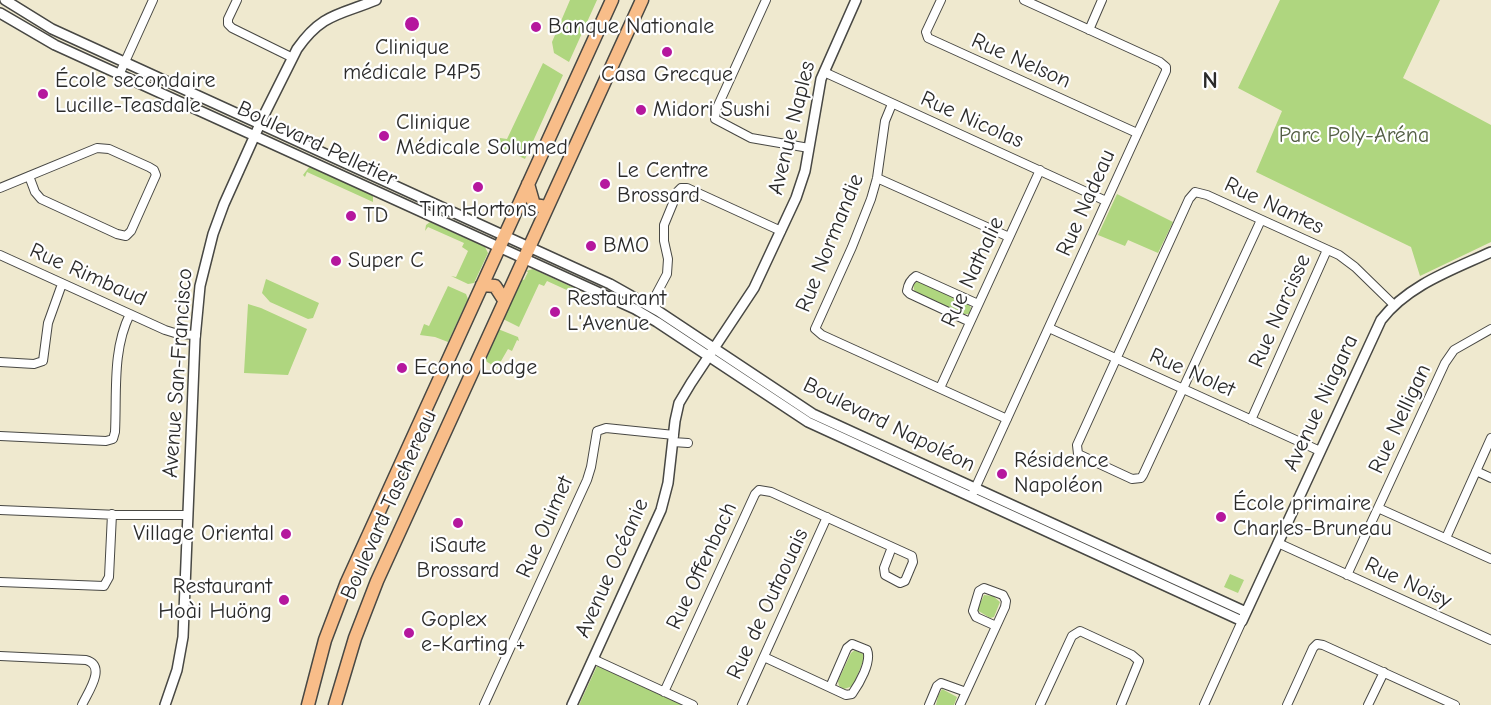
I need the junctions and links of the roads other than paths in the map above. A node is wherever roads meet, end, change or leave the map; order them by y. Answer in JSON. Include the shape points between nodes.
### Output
{"nodes":[{"id":1,"x":5,"y":0,"type":"edge"},
{"id":2,"x":153,"y":0,"type":"edge"},
{"id":3,"x":237,"y":0,"type":"edge"},
{"id":4,"x":376,"y":0,"type":"edge"},
{"id":5,"x":612,"y":0,"type":"edge"},
{"id":6,"x":642,"y":0,"type":"edge"},
{"id":7,"x":766,"y":0,"type":"edge"},
{"id":8,"x":856,"y":0,"type":"edge"},
{"id":9,"x":941,"y":0,"type":"edge"},
{"id":10,"x":1024,"y":0,"type":"edge"},
{"id":11,"x":1102,"y":0,"type":"edge"},
{"id":12,"x":0,"y":13,"type":"edge"},
{"id":13,"x":1089,"y":30,"type":"junction"},
{"id":14,"x":291,"y":57,"type":"junction"},
{"id":15,"x":124,"y":63,"type":"junction"},
{"id":16,"x":824,"y":72,"type":"junction"},
{"id":17,"x":119,"y":75,"type":"junction"},
{"id":18,"x":892,"y":104,"type":"junction"},
{"id":19,"x":260,"y":125,"type":"junction"},
{"id":20,"x":1137,"y":133,"type":"junction"},
{"id":21,"x":255,"y":137,"type":"junction"},
{"id":22,"x":809,"y":148,"type":"junction"},
{"id":23,"x":337,"y":160,"type":"junction"},
{"id":24,"x":1040,"y":170,"type":"junction"},
{"id":25,"x":332,"y":172,"type":"junction"},
{"id":26,"x":29,"y":176,"type":"junction"},
{"id":27,"x":877,"y":178,"type":"junction"},
{"id":28,"x":528,"y":184,"type":"junction"},
{"id":29,"x":0,"y":188,"type":"edge"},
{"id":30,"x":1106,"y":201,"type":"junction"},
{"id":31,"x":432,"y":203,"type":"junction"},
{"id":32,"x":547,"y":207,"type":"junction"},
{"id":33,"x":426,"y":215,"type":"junction"},
{"id":34,"x":1261,"y":219,"type":"junction"},
{"id":35,"x":782,"y":231,"type":"junction"},
{"id":36,"x":1009,"y":237,"type":"junction"},
{"id":37,"x":502,"y":242,"type":"junction"},
{"id":38,"x":1327,"y":250,"type":"junction"},
{"id":39,"x":526,"y":252,"type":"junction"},
{"id":40,"x":1491,"y":252,"type":"edge"},
{"id":41,"x":0,"y":255,"type":"edge"},
{"id":42,"x":588,"y":274,"type":"junction"},
{"id":43,"x":62,"y":284,"type":"junction"},
{"id":44,"x":482,"y":285,"type":"junction"},
{"id":45,"x":583,"y":285,"type":"junction"},
{"id":46,"x":504,"y":300,"type":"junction"},
{"id":47,"x":978,"y":304,"type":"junction"},
{"id":48,"x":1394,"y":305,"type":"junction"},
{"id":49,"x":650,"y":306,"type":"junction"},
{"id":50,"x":130,"y":314,"type":"junction"},
{"id":51,"x":970,"y":322,"type":"junction"},
{"id":52,"x":1049,"y":328,"type":"junction"},
{"id":53,"x":1491,"y":329,"type":"edge"},
{"id":54,"x":196,"y":335,"type":"junction"},
{"id":55,"x":711,"y":352,"type":"junction"},
{"id":56,"x":1116,"y":358,"type":"junction"},
{"id":57,"x":0,"y":362,"type":"edge"},
{"id":58,"x":940,"y":388,"type":"junction"},
{"id":59,"x":1183,"y":389,"type":"junction"},
{"id":60,"x":1007,"y":419,"type":"junction"},
{"id":61,"x":1251,"y":420,"type":"junction"},
{"id":62,"x":0,"y":436,"type":"edge"},
{"id":63,"x":673,"y":438,"type":"junction"},
{"id":64,"x":1491,"y":438,"type":"edge"},
{"id":65,"x":688,"y":443,"type":"dead end"},
{"id":66,"x":1320,"y":451,"type":"junction"},
{"id":67,"x":1476,"y":471,"type":"junction"},
{"id":68,"x":1491,"y":478,"type":"edge"},
{"id":69,"x":973,"y":493,"type":"junction"},
{"id":70,"x":1378,"y":508,"type":"junction"},
{"id":71,"x":0,"y":510,"type":"edge"},
{"id":72,"x":112,"y":514,"type":"junction"},
{"id":73,"x":188,"y":515,"type":"junction"},
{"id":74,"x":827,"y":517,"type":"junction"},
{"id":75,"x":1446,"y":538,"type":"junction"},
{"id":76,"x":1278,"y":543,"type":"junction"},
{"id":77,"x":892,"y":547,"type":"junction"},
{"id":78,"x":1491,"y":559,"type":"edge"},
{"id":79,"x":1347,"y":574,"type":"junction"},
{"id":80,"x":0,"y":582,"type":"edge"},
{"id":81,"x":1244,"y":617,"type":"junction"},
{"id":82,"x":996,"y":626,"type":"junction"},
{"id":83,"x":1491,"y":640,"type":"edge"},
{"id":84,"x":0,"y":656,"type":"edge"},
{"id":85,"x":764,"y":657,"type":"junction"},
{"id":86,"x":593,"y":659,"type":"junction"},
{"id":87,"x":1384,"y":672,"type":"junction"},
{"id":88,"x":830,"y":687,"type":"junction"},
{"id":89,"x":664,"y":692,"type":"junction"},
{"id":90,"x":966,"y":692,"type":"junction"},
{"id":91,"x":82,"y":705,"type":"edge"},
{"id":92,"x":165,"y":705,"type":"edge"},
{"id":93,"x":308,"y":705,"type":"edge"},
{"id":94,"x":336,"y":705,"type":"edge"},
{"id":95,"x":484,"y":705,"type":"edge"},
{"id":96,"x":572,"y":705,"type":"edge"},
{"id":97,"x":693,"y":705,"type":"edge"},
{"id":98,"x":742,"y":705,"type":"edge"},
{"id":99,"x":929,"y":705,"type":"edge"},
{"id":100,"x":960,"y":705,"type":"edge"},
{"id":101,"x":1040,"y":705,"type":"edge"},
{"id":102,"x":1121,"y":705,"type":"edge"},
{"id":103,"x":1204,"y":705,"type":"edge"},
{"id":104,"x":1287,"y":705,"type":"edge"},
{"id":105,"x":1368,"y":705,"type":"edge"},
{"id":106,"x":1455,"y":705,"type":"edge"}],
"edges":[{"from":1,"to":15,"type":"street","name":"Boulevard Pelletier","via":[[51,29]]},
{"from":2,"to":15,"type":"street"},
{"from":3,"to":14,"type":"street","via":[[228,24]]},
{"from":4,"to":14,"type":"street","name":"Avenue San-Francisco","via":[[345,10],[318,25]]},
{"from":5,"to":28,"type":"main road","name":"Boulevard Taschereau"},
{"from":6,"to":32,"type":"main road","name":"Boulevard Taschereau"},
{"from":7,"to":22,"type":"street","via":[[715,119],[752,138]]},
{"from":8,"to":16,"type":"street","name":"Avenue Naples"},
{"from":9,"to":20,"type":"street","name":"Rue Nelson","via":[[926,32],[928,38]]},
{"from":10,"to":13,"type":"street","name":"Rue Nadeau"},
{"from":11,"to":13,"type":"street"},
{"from":12,"to":17,"type":"street","name":"Boulevard Pelletier","via":[[39,37]]},
{"from":13,"to":20,"type":"street","name":"Rue Nadeau","via":[[1166,67]]},
{"from":14,"to":19,"type":"street","name":"Avenue San-Francisco"},
{"from":15,"to":17,"type":"street"},
{"from":15,"to":19,"type":"street","name":"Boulevard Pelletier"},
{"from":16,"to":18,"type":"street","name":"Rue Nicolas"},
{"from":16,"to":22,"type":"street","name":"Avenue Naples"},
{"from":17,"to":21,"type":"street","name":"Boulevard Pelletier"},
{"from":18,"to":24,"type":"street","name":"Rue Nicolas"},
{"from":18,"to":27,"type":"street","name":"Rue Normandie","via":[[883,129]]},
{"from":19,"to":21,"type":"street","name":"Avenue San-Francisco"},
{"from":19,"to":23,"type":"street","name":"Boulevard Pelletier"},
{"from":20,"to":30,"type":"street","name":"Rue Nadeau"},
{"from":21,"to":25,"type":"street","name":"Boulevard Pelletier"},
{"from":21,"to":54,"type":"street","name":"Avenue San-Francisco","via":[[209,245],[199,291]]},
{"from":22,"to":35,"type":"street","name":"Avenue Naples","via":[[802,184]]},
{"from":23,"to":25,"type":"street"},
{"from":23,"to":31,"type":"street","name":"Boulevard Pelletier"},
{"from":24,"to":30,"type":"street","name":"Rue Nicolas"},
{"from":24,"to":36,"type":"street","name":"Rue Nathalie"},
{"from":25,"to":33,"type":"street","name":"Boulevard Pelletier"},
{"from":26,"to":26,"type":"street","via":[[41,199],[126,236],[156,175],[149,167],[101,148]]},
{"from":26,"to":29,"type":"street"},
{"from":27,"to":36,"type":"street"},
{"from":27,"to":58,"type":"street","name":"Rue Normandie","via":[[863,221],[815,329]]},
{"from":28,"to":32,"type":"main road","via":[[534,205]]},
{"from":28,"to":37,"type":"main road","name":"Boulevard Taschereau"},
{"from":30,"to":52,"type":"street","name":"Rue Nadeau"},
{"from":31,"to":33,"type":"street"},
{"from":31,"to":37,"type":"street","name":"Boulevard Pelletier"},
{"from":32,"to":39,"type":"main road","name":"Boulevard Taschereau"},
{"from":33,"to":37,"type":"street","name":"Boulevard Pelletier"},
{"from":34,"to":38,"type":"street","name":"Rue Nantes"},
{"from":34,"to":56,"type":"street","name":"Rue Nantes","via":[[1200,192],[1191,195]]},
{"from":34,"to":59,"type":"street"},
{"from":35,"to":49,"type":"street","via":[[681,188],[664,220],[667,274]]},
{"from":35,"to":55,"type":"street","name":"Avenue Naples","via":[[754,288]]},
{"from":36,"to":47,"type":"street","name":"Rue Nathalie"},
{"from":37,"to":39,"type":"street","name":"Boulevard Pelletier"},
{"from":37,"to":44,"type":"main road","name":"Boulevard Taschereau"},
{"from":38,"to":48,"type":"street","name":"Rue Nantes","via":[[1355,267]]},
{"from":38,"to":61,"type":"street","name":"Rue Narcisse"},
{"from":39,"to":42,"type":"street","name":"Boulevard Napoléon"},
{"from":39,"to":45,"type":"street","name":"Boulevard Napoléon"},
{"from":39,"to":46,"type":"main road","name":"Boulevard Taschereau"},
{"from":40,"to":48,"type":"street","name":"Avenue Niagara","via":[[1428,281]]},
{"from":41,"to":43,"type":"street","name":"Rue Rimbaud"},
{"from":42,"to":45,"type":"street"},
{"from":42,"to":49,"type":"street","name":"Boulevard Napoléon"},
{"from":43,"to":50,"type":"street","name":"Rue Rimbaud"},
{"from":43,"to":57,"type":"street","via":[[48,323],[43,361]]},
{"from":44,"to":46,"type":"main road","via":[[495,286]]},
{"from":44,"to":93,"type":"main road","name":"Boulevard Taschereau","via":[[347,582],[325,640]]},
{"from":45,"to":55,"type":"street","name":"Boulevard Napoléon","via":[[643,313]]},
{"from":46,"to":94,"type":"main road","name":"Boulevard Taschereau","via":[[370,596]]},
{"from":47,"to":51,"type":"street","name":"Rue Nathalie"},
{"from":47,"to":51,"type":"street","via":[[916,276],[911,279],[907,291],[910,294]]},
{"from":48,"to":66,"type":"street","name":"Avenue Niagara","via":[[1377,328]]},
{"from":49,"to":55,"type":"street","name":"Boulevard Napoléon"},
{"from":50,"to":54,"type":"street","name":"Rue Rimbaud","via":[[171,332]]},
{"from":50,"to":62,"type":"street","via":[[120,343],[113,439]]},
{"from":51,"to":58,"type":"street","name":"Rue Nathalie"},
{"from":52,"to":56,"type":"street","name":"Rue Nolet"},
{"from":52,"to":60,"type":"street","name":"Rue Nadeau"},
{"from":53,"to":70,"type":"street","name":"Rue Nelligan","via":[[1454,350],[1444,363]]},
{"from":54,"to":73,"type":"street","name":"Avenue San-Francisco"},
{"from":55,"to":63,"type":"street","name":"Avenue Océanie","via":[[679,403]]},
{"from":55,"to":69,"type":"street","name":"Boulevard Napoléon","via":[[813,414]]},
{"from":56,"to":59,"type":"street","name":"Rue Nolet"},
{"from":56,"to":59,"type":"street","name":"Rue Nantes","via":[[1076,449],[1083,457],[1132,479],[1141,478]]},
{"from":58,"to":60,"type":"street","name":"Rue Normandie"},
{"from":59,"to":61,"type":"street","name":"Rue Nolet"},
{"from":60,"to":69,"type":"street","name":"Rue Nadeau"},
{"from":61,"to":66,"type":"street","name":"Rue Nolet"},
{"from":63,"to":65,"type":"street"},
{"from":63,"to":86,"type":"street","name":"Avenue Océanie","via":[[661,510]]},
{"from":63,"to":95,"type":"street","name":"Rue Ouimet","via":[[606,428],[597,431],[586,480]]},
{"from":64,"to":67,"type":"street"},
{"from":66,"to":76,"type":"street","name":"Avenue Niagara"},
{"from":67,"to":68,"type":"street"},
{"from":67,"to":75,"type":"street"},
{"from":69,"to":81,"type":"street","name":"Boulevard Napoléon"},
{"from":70,"to":75,"type":"street"},
{"from":70,"to":79,"type":"street","name":"Rue Nelligan"},
{"from":71,"to":72,"type":"street"},
{"from":72,"to":73,"type":"street"},
{"from":72,"to":80,"type":"street","via":[[109,577],[104,586]]},
{"from":73,"to":92,"type":"street","name":"Avenue San-Francisco","via":[[183,637]]},
{"from":74,"to":77,"type":"street","name":"Rue Offenbach"},
{"from":74,"to":85,"type":"street","name":"Rue de Outaouais"},
{"from":74,"to":89,"type":"street","name":"Rue Offenbach","via":[[765,490],[755,494]]},
{"from":75,"to":78,"type":"street"},
{"from":76,"to":79,"type":"street","name":"Rue Noisy"},
{"from":76,"to":81,"type":"street","name":"Avenue Niagara"},
{"from":77,"to":77,"type":"street","name":"Rue Offenbach","via":[[912,556],[914,562],[905,581],[900,583],[885,574]]},
{"from":79,"to":83,"type":"street","name":"Rue Noisy"},
{"from":81,"to":103,"type":"street"},
{"from":82,"to":82,"type":"street","via":[[1006,601],[1004,596],[984,588],[979,591],[973,611],[976,617]]},
{"from":82,"to":90,"type":"street"},
{"from":84,"to":91,"type":"street","via":[[93,662],[96,672]]},
{"from":85,"to":88,"type":"street"},
{"from":85,"to":98,"type":"street","name":"Rue de Outaouais"},
{"from":86,"to":89,"type":"street"},
{"from":86,"to":96,"type":"street","name":"Avenue Océanie"},
{"from":87,"to":104,"type":"street","via":[[1317,644]]},
{"from":87,"to":105,"type":"street"},
{"from":87,"to":106,"type":"street"},
{"from":88,"to":88,"type":"street","via":[[852,694],[868,660],[867,650],[852,644]]},
{"from":89,"to":97,"type":"street"},
{"from":90,"to":99,"type":"street","via":[[941,683]]},
{"from":90,"to":100,"type":"street"},
{"from":101,"to":102,"type":"street","via":[[1072,636],[1080,631],[1140,661]]}]}
